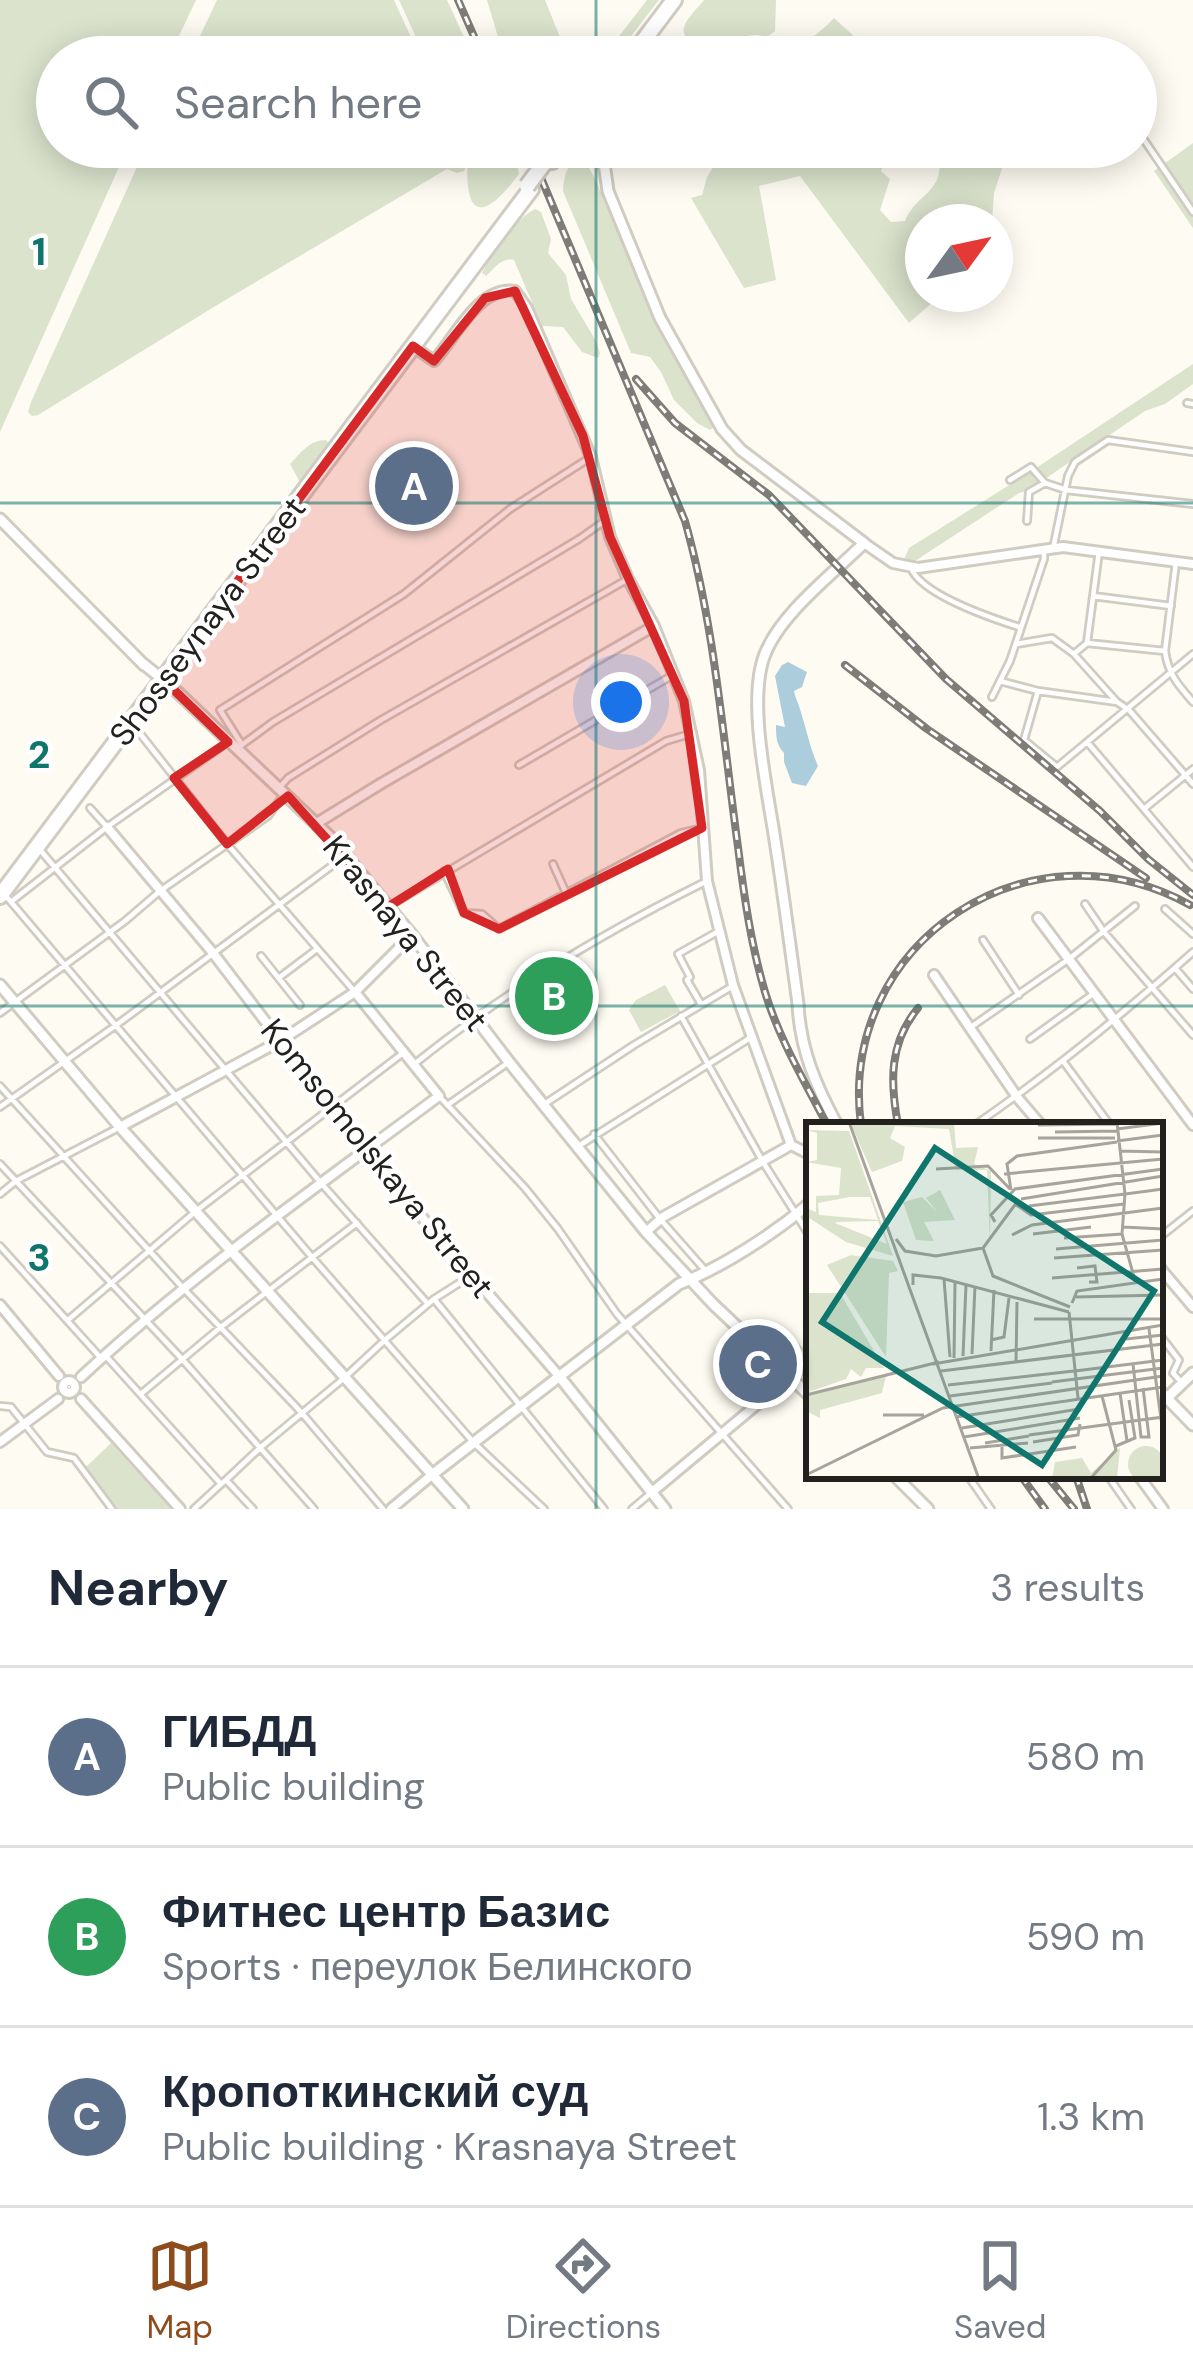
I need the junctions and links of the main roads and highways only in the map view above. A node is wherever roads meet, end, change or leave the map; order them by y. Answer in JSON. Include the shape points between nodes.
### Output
{"nodes":[{"id":1,"x":671,"y":0,"type":"edge"},
{"id":2,"x":645,"y":36,"type":"edge"},
{"id":3,"x":544,"y":168,"type":"edge"},
{"id":4,"x":604,"y":168,"type":"edge"},
{"id":5,"x":0,"y":519,"type":"edge"},
{"id":6,"x":175,"y":665,"type":"junction"},
{"id":7,"x":146,"y":667,"type":"junction"},
{"id":8,"x":166,"y":689,"type":"junction"},
{"id":9,"x":4,"y":895,"type":"edge"},
{"id":10,"x":0,"y":985,"type":"edge"},
{"id":11,"x":835,"y":1122,"type":"edge"},
{"id":12,"x":806,"y":1206,"type":"edge"},
{"id":13,"x":690,"y":1280,"type":"junction"},
{"id":14,"x":1193,"y":1373,"type":"edge"},
{"id":15,"x":560,"y":1376,"type":"junction"},
{"id":16,"x":806,"y":1392,"type":"edge"},
{"id":17,"x":1163,"y":1396,"type":"edge"},
{"id":18,"x":1163,"y":1398,"type":"edge"},
{"id":19,"x":1193,"y":1425,"type":"edge"},
{"id":20,"x":433,"y":1474,"type":"junction"},
{"id":21,"x":898,"y":1479,"type":"edge"},
{"id":22,"x":463,"y":1509,"type":"edge"},
{"id":23,"x":664,"y":1509,"type":"edge"},
{"id":24,"x":928,"y":1509,"type":"edge"}],
"edges":[{"from":1,"to":2,"type":"highway"},
{"from":3,"to":6,"type":"highway","name":"Shosseynaya Street","bridge":true},
{"from":4,"to":11,"type":"main road","via":[[661,318],[722,429],[864,543],[777,633],[758,686],[799,1033]]},
{"from":5,"to":7,"type":"main road","name":"Krasnaya Street"},
{"from":6,"to":7,"type":"highway"},
{"from":6,"to":8,"type":"highway","name":"Shosseynaya Street"},
{"from":7,"to":8,"type":"main road","name":"Krasnaya Street"},
{"from":7,"to":8,"type":"main road"},
{"from":8,"to":9,"type":"highway","name":"Shosseynaya Street"},
{"from":8,"to":13,"type":"main road","name":"Krasnaya Street","via":[[240,747],[346,855]]},
{"from":10,"to":20,"type":"main road"},
{"from":12,"to":13,"type":"main road"},
{"from":13,"to":15,"type":"main road"},
{"from":13,"to":16,"type":"main road","name":"Krasnaya Street"},
{"from":14,"to":17,"type":"main road"},
{"from":15,"to":20,"type":"main road"},
{"from":15,"to":23,"type":"main road","name":"Komsomolskaya Street"},
{"from":18,"to":19,"type":"main road"},
{"from":20,"to":22,"type":"main road"},
{"from":21,"to":24,"type":"main road"}]}
